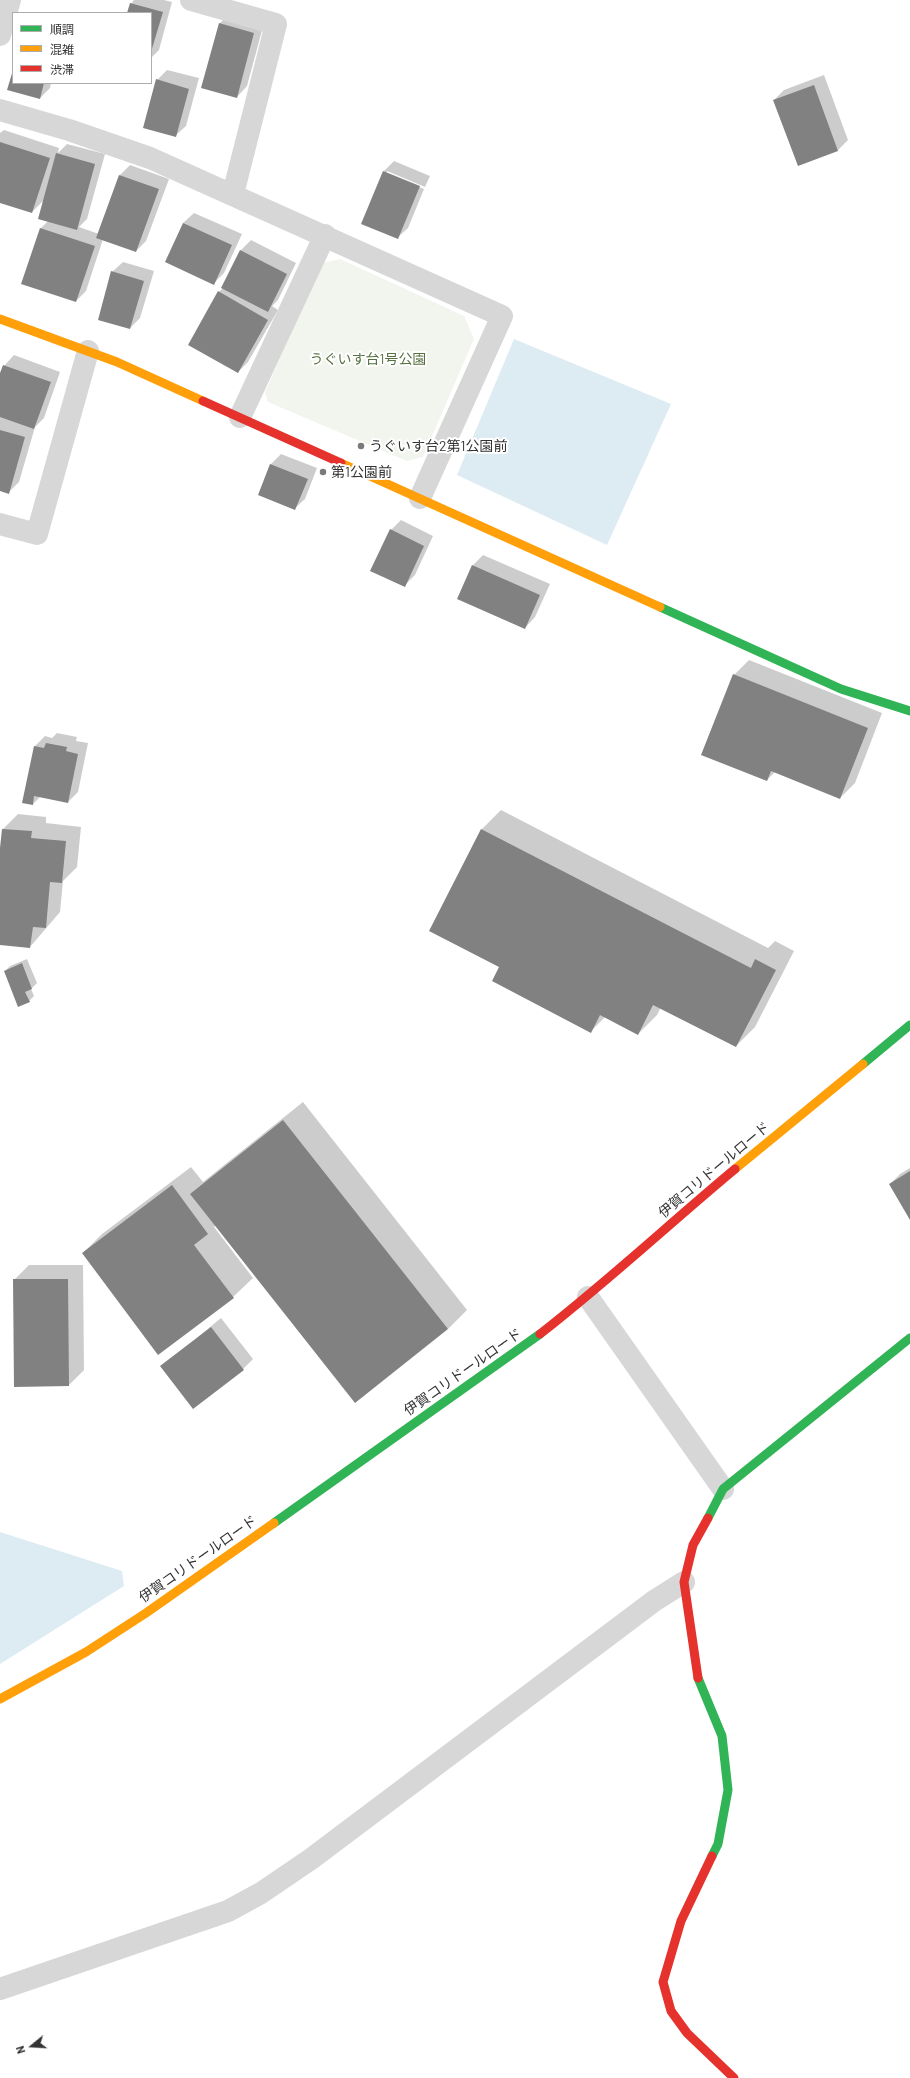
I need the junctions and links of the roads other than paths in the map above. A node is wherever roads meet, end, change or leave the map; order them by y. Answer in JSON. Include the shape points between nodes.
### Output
{"nodes":[{"id":1,"x":10,"y":0,"type":"edge"},
{"id":2,"x":191,"y":0,"type":"edge"},
{"id":3,"x":0,"y":35,"type":"edge"},
{"id":4,"x":0,"y":110,"type":"edge"},
{"id":5,"x":233,"y":194,"type":"junction"},
{"id":6,"x":325,"y":235,"type":"junction"},
{"id":7,"x":0,"y":319,"type":"edge"},
{"id":8,"x":88,"y":351,"type":"junction"},
{"id":9,"x":240,"y":417,"type":"junction"},
{"id":10,"x":420,"y":498,"type":"junction"},
{"id":11,"x":0,"y":524,"type":"edge"},
{"id":12,"x":910,"y":711,"type":"edge"},
{"id":13,"x":910,"y":1025,"type":"edge"},
{"id":14,"x":588,"y":1297,"type":"junction"},
{"id":15,"x":910,"y":1338,"type":"edge"},
{"id":16,"x":723,"y":1489,"type":"junction"},
{"id":17,"x":684,"y":1582,"type":"junction"},
{"id":18,"x":0,"y":1699,"type":"edge"},
{"id":19,"x":0,"y":1989,"type":"edge"},
{"id":20,"x":734,"y":2078,"type":"edge"}],
"edges":[{"from":1,"to":3,"type":"street"},
{"from":2,"to":5,"type":"street","via":[[276,24]]},
{"from":4,"to":5,"type":"street","via":[[150,158]]},
{"from":5,"to":6,"type":"street"},
{"from":6,"to":9,"type":"street"},
{"from":6,"to":10,"type":"street","via":[[502,316]]},
{"from":7,"to":8,"type":"street"},
{"from":8,"to":9,"type":"street"},
{"from":8,"to":11,"type":"street","via":[[37,534]]},
{"from":9,"to":10,"type":"street"},
{"from":10,"to":12,"type":"street","via":[[841,689]]},
{"from":13,"to":14,"type":"street","name":"伊賀コリドールロード","via":[[688,1208]]},
{"from":14,"to":16,"type":"street"},
{"from":14,"to":18,"type":"street","name":"伊賀コリドールロード","via":[[516,1353],[146,1612],[86,1652]]},
{"from":15,"to":16,"type":"street"},
{"from":16,"to":17,"type":"street","via":[[693,1545]]},
{"from":17,"to":19,"type":"street","via":[[654,1600],[311,1859],[261,1893],[228,1910]]},
{"from":17,"to":20,"type":"street","via":[[699,1682],[722,1736],[728,1790],[718,1844],[681,1921],[663,1982],[671,2011],[687,2034]]}]}
